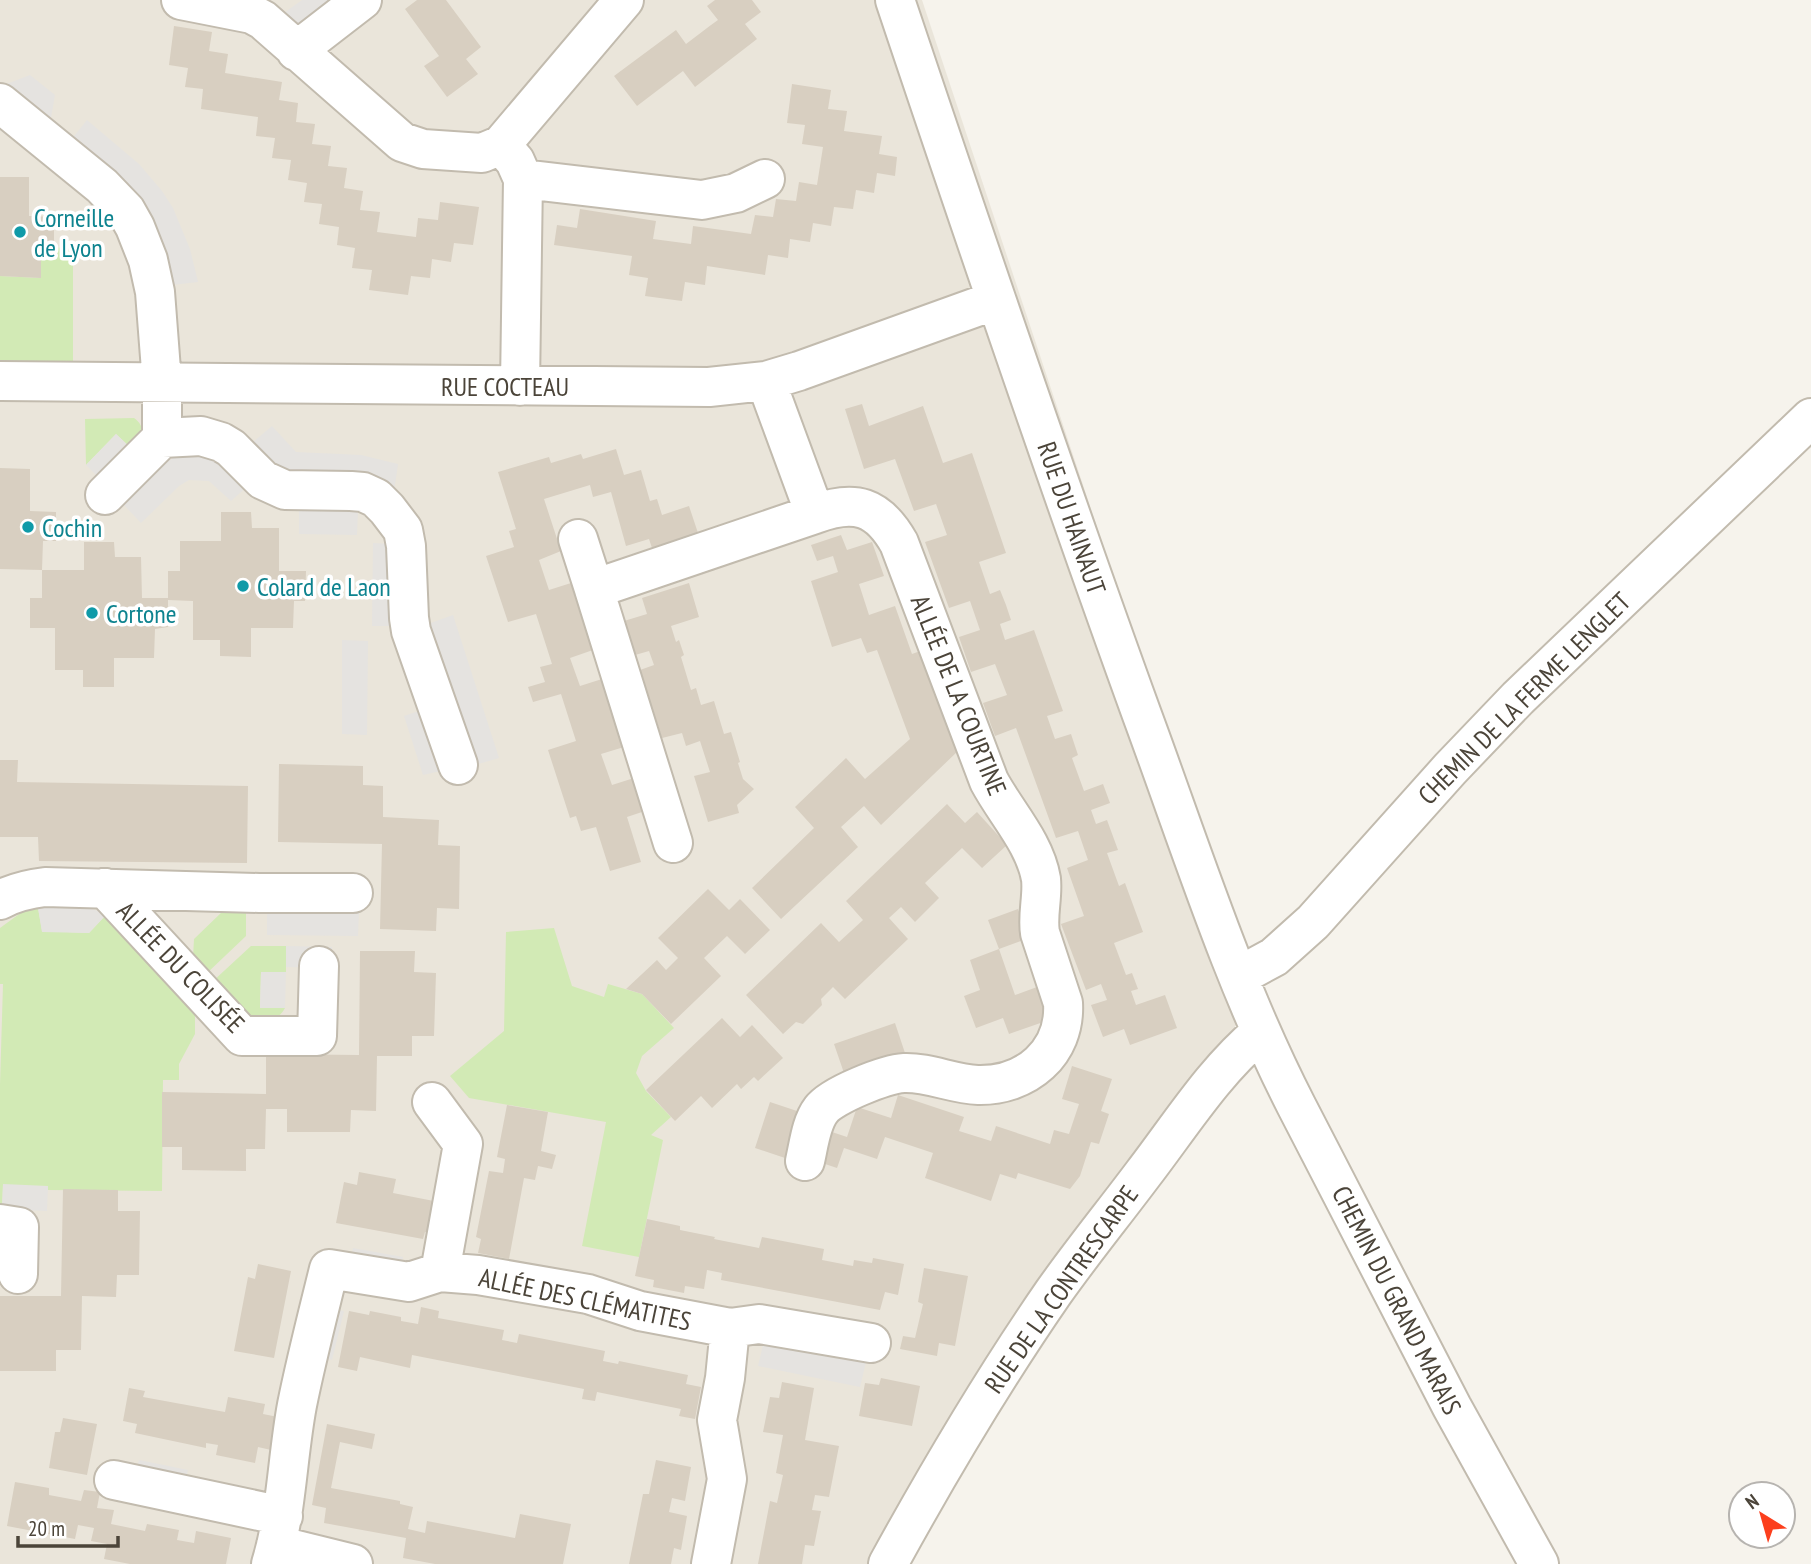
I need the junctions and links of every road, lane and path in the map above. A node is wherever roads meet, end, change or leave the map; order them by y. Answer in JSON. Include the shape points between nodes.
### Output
{"nodes":[{"id":1,"x":181,"y":0,"type":"edge"},
{"id":2,"x":362,"y":0,"type":"edge"},
{"id":3,"x":624,"y":0,"type":"edge"},
{"id":4,"x":895,"y":0,"type":"edge"},
{"id":5,"x":296,"y":51,"type":"junction"},
{"id":6,"x":0,"y":103,"type":"edge"},
{"id":7,"x":501,"y":145,"type":"junction"},
{"id":8,"x":523,"y":179,"type":"junction"},
{"id":9,"x":765,"y":179,"type":"dead end"},
{"id":10,"x":996,"y":300,"type":"junction"},
{"id":11,"x":0,"y":381,"type":"edge"},
{"id":12,"x":766,"y":381,"type":"junction"},
{"id":13,"x":162,"y":383,"type":"junction"},
{"id":14,"x":520,"y":386,"type":"junction"},
{"id":15,"x":1811,"y":418,"type":"edge"},
{"id":16,"x":162,"y":438,"type":"junction"},
{"id":17,"x":105,"y":495,"type":"dead end"},
{"id":18,"x":814,"y":514,"type":"junction"},
{"id":19,"x":578,"y":539,"type":"dead end"},
{"id":20,"x":594,"y":589,"type":"junction"},
{"id":21,"x":458,"y":765,"type":"dead end"},
{"id":22,"x":673,"y":843,"type":"dead end"},
{"id":23,"x":105,"y":888,"type":"junction"},
{"id":24,"x":353,"y":893,"type":"dead end"},
{"id":25,"x":0,"y":900,"type":"edge"},
{"id":26,"x":319,"y":966,"type":"dead end"},
{"id":27,"x":1239,"y":976,"type":"junction"},
{"id":28,"x":1261,"y":1032,"type":"junction"},
{"id":29,"x":432,"y":1102,"type":"dead end"},
{"id":30,"x":805,"y":1161,"type":"dead end"},
{"id":31,"x":0,"y":1224,"type":"edge"},
{"id":32,"x":440,"y":1272,"type":"junction"},
{"id":33,"x":18,"y":1274,"type":"dead end"},
{"id":34,"x":730,"y":1328,"type":"junction"},
{"id":35,"x":871,"y":1343,"type":"dead end"},
{"id":36,"x":114,"y":1480,"type":"dead end"},
{"id":37,"x":277,"y":1542,"type":"edge"},
{"id":38,"x":353,"y":1564,"type":"edge"},
{"id":39,"x":710,"y":1564,"type":"edge"},
{"id":40,"x":888,"y":1564,"type":"edge"},
{"id":41,"x":1539,"y":1564,"type":"edge"}],
"edges":[{"from":1,"to":5,"type":"street","via":[[252,14]]},
{"from":2,"to":5,"type":"street"},
{"from":3,"to":7,"type":"street"},
{"from":4,"to":10,"type":"street","name":"RUE DU HAINAUT"},
{"from":5,"to":7,"type":"street","via":[[402,142],[424,149],[482,153]]},
{"from":6,"to":13,"type":"street","via":[[102,186],[130,219],[153,277]]},
{"from":7,"to":8,"type":"street"},
{"from":8,"to":9,"type":"street","via":[[702,200],[736,193]]},
{"from":8,"to":14,"type":"street"},
{"from":10,"to":12,"type":"street","name":"RUE COCTEAU"},
{"from":10,"to":27,"type":"street","name":"RUE DU HAINAUT"},
{"from":11,"to":13,"type":"street","name":"RUE COCTEAU"},
{"from":12,"to":14,"type":"street","name":"RUE COCTEAU","via":[[709,387]]},
{"from":12,"to":18,"type":"street"},
{"from":13,"to":14,"type":"street","name":"RUE COCTEAU"},
{"from":13,"to":16,"type":"street"},
{"from":15,"to":27,"type":"street","name":"CHEMIN DE LA FERME LENGLET","via":[[1518,698],[1313,922],[1274,957]]},
{"from":16,"to":17,"type":"street"},
{"from":16,"to":21,"type":"street","via":[[211,438],[231,448],[263,480],[285,491],[363,492],[387,509],[403,530],[411,631]]},
{"from":18,"to":20,"type":"street","name":"ALLÉE DE LA COURTINE"},
{"from":18,"to":30,"type":"street","name":"ALLÉE DE LA COURTINE","via":[[842,507],[871,511],[883,519],[899,543],[989,781],[1038,866],[1038,922],[1064,1015],[1061,1031],[1044,1060],[1006,1082],[975,1085],[906,1073],[831,1100],[814,1125]]},
{"from":19,"to":20,"type":"street"},
{"from":20,"to":22,"type":"street"},
{"from":23,"to":24,"type":"street","name":"ALLÉE DU COLISÉE"},
{"from":23,"to":25,"type":"street","name":"ALLÉE DU COLISÉE","via":[[27,889]]},
{"from":23,"to":26,"type":"street","name":"ALLÉE DU COLISÉE","via":[[242,1036],[317,1036]]},
{"from":27,"to":28,"type":"street","name":"RUE DU HAINAUT"},
{"from":28,"to":40,"type":"street","name":"RUE DE LA CONTRESCARPE","via":[[1214,1081],[1055,1291],[972,1417]]},
{"from":28,"to":41,"type":"street","name":"CHEMIN DU GRAND MARAIS","via":[[1452,1407]]},
{"from":29,"to":32,"type":"street","name":"ALLÉE DES CLÉMATITES","via":[[463,1144]]},
{"from":31,"to":33,"type":"street","via":[[19,1227]]},
{"from":32,"to":34,"type":"street","name":"ALLÉE DES CLÉMATITES","via":[[578,1292],[640,1311]]},
{"from":32,"to":37,"type":"street","name":"ALLÉE DES CLÉMATITES","via":[[409,1282],[328,1269],[297,1406]]},
{"from":34,"to":35,"type":"street","name":"ALLÉE DES CLÉMATITES","via":[[759,1324]]},
{"from":34,"to":39,"type":"street","via":[[717,1420],[727,1479]]},
{"from":36,"to":37,"type":"street"},
{"from":37,"to":38,"type":"street"}]}
